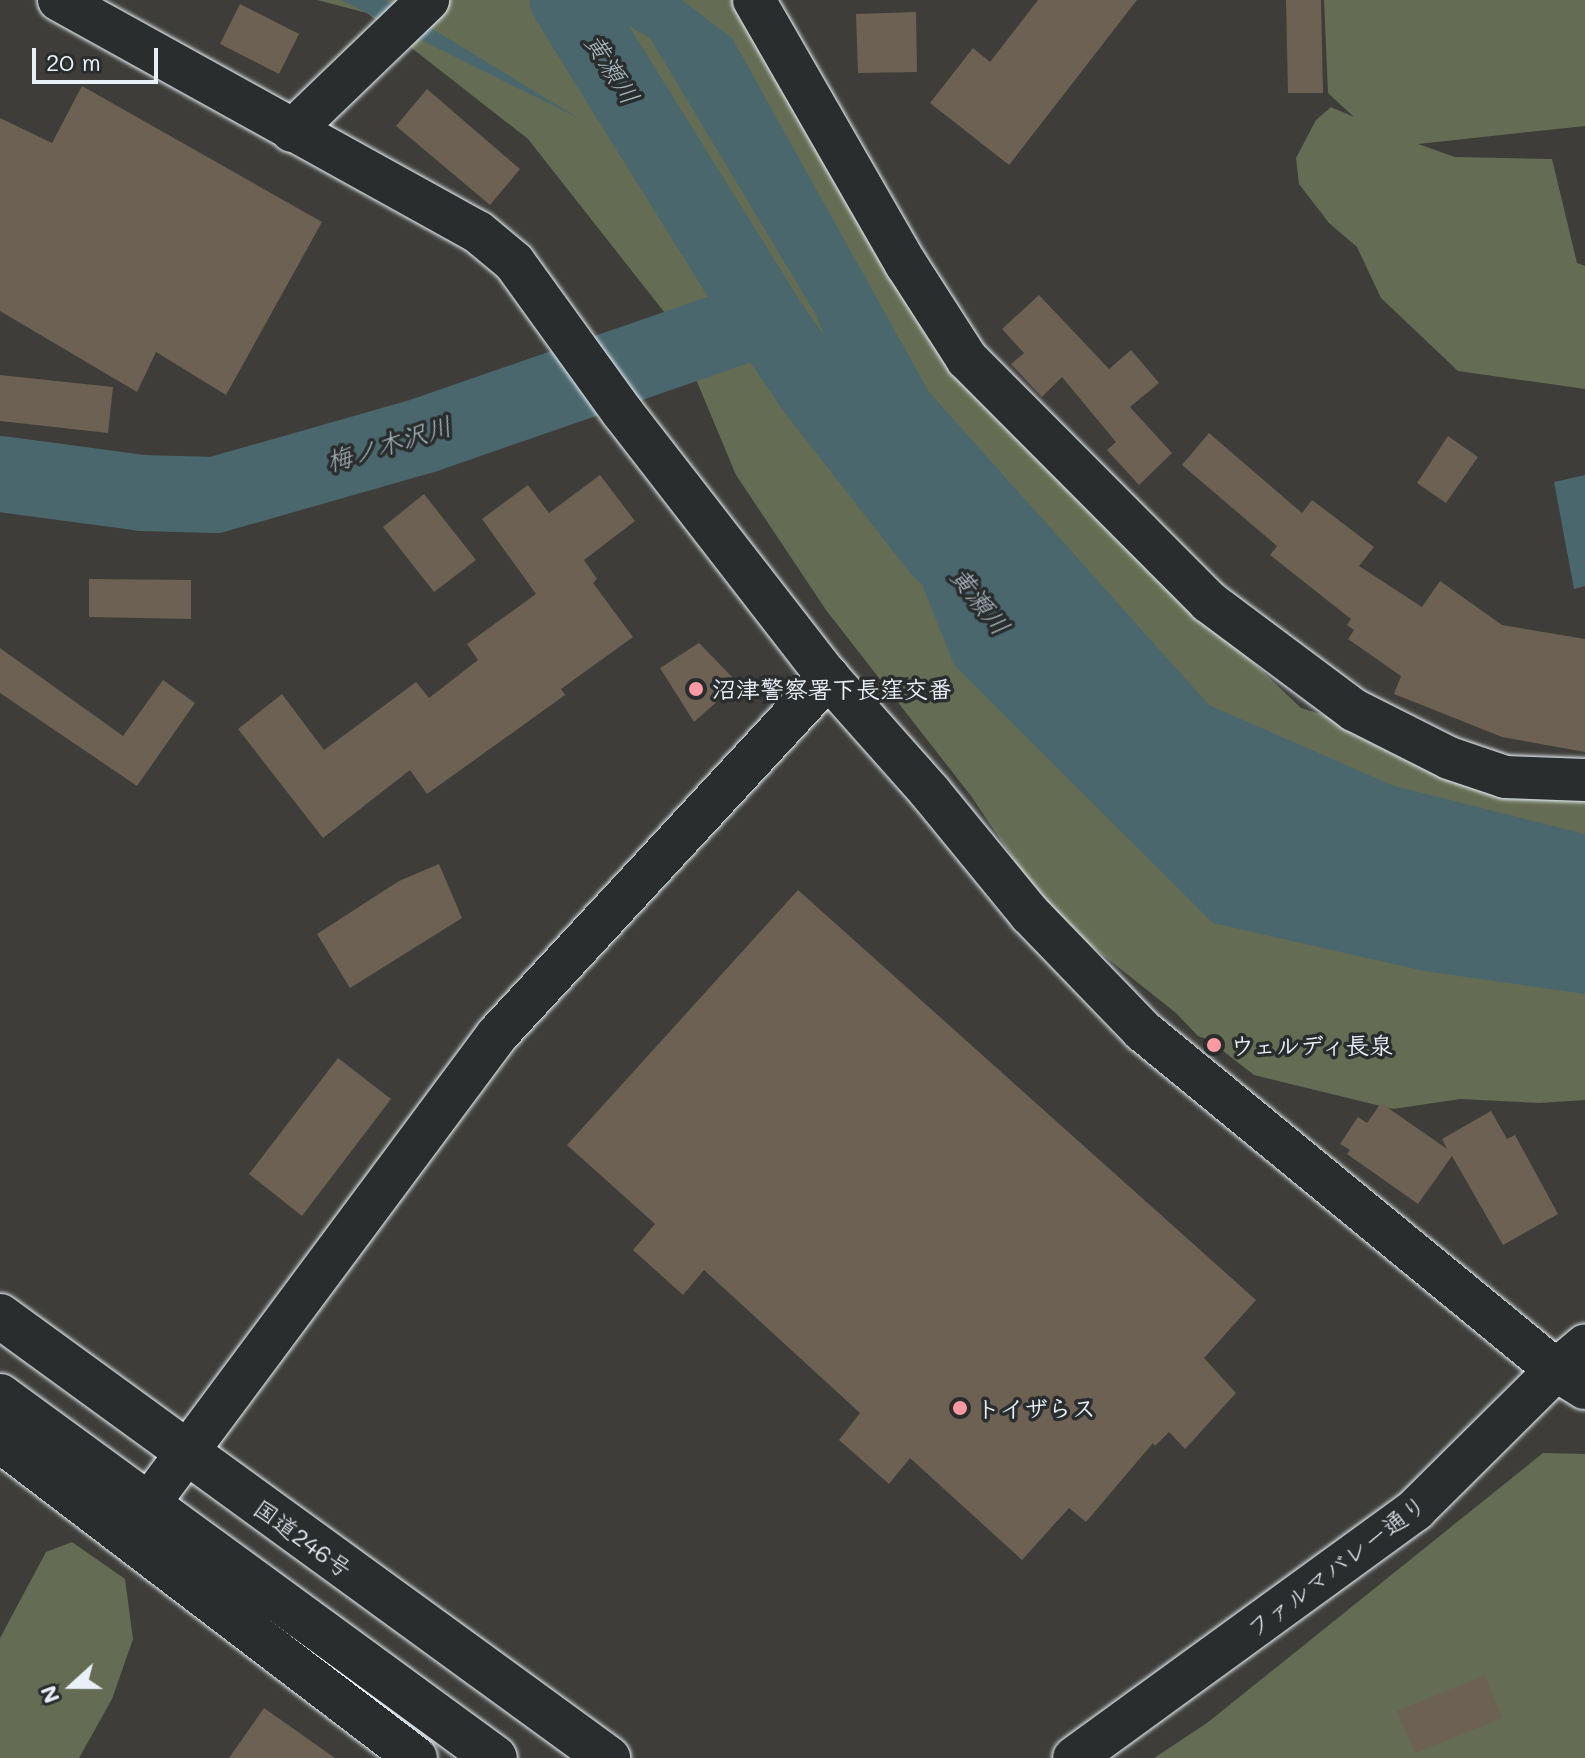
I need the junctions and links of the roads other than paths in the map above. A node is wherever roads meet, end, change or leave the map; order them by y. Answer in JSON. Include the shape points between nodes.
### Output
{"nodes":[{"id":1,"x":59,"y":0,"type":"edge"},
{"id":2,"x":428,"y":0,"type":"edge"},
{"id":3,"x":754,"y":0,"type":"edge"},
{"id":4,"x":292,"y":131,"type":"junction"},
{"id":5,"x":828,"y":677,"type":"junction"},
{"id":6,"x":1585,"y":780,"type":"edge"},
{"id":7,"x":0,"y":1316,"type":"edge"},
{"id":8,"x":1575,"y":1368,"type":"edge"},
{"id":9,"x":0,"y":1396,"type":"edge"},
{"id":10,"x":0,"y":1441,"type":"edge"},
{"id":11,"x":185,"y":1454,"type":"junction"},
{"id":12,"x":147,"y":1506,"type":"junction"},
{"id":13,"x":1086,"y":1749,"type":"edge"},
{"id":14,"x":416,"y":1758,"type":"edge"},
{"id":15,"x":495,"y":1758,"type":"edge"},
{"id":16,"x":608,"y":1758,"type":"edge"}],
"edges":[{"from":1,"to":4,"type":"street"},
{"from":2,"to":4,"type":"street"},
{"from":3,"to":6,"type":"street","via":[[967,359],[1209,602],[1354,710],[1449,758],[1505,777]]},
{"from":4,"to":5,"type":"street","via":[[478,232],[514,262],[623,413]]},
{"from":5,"to":8,"type":"street","via":[[1030,914],[1143,1031]]},
{"from":5,"to":11,"type":"street","via":[[497,1035]]},
{"from":7,"to":11,"type":"highway","name":"国道246号"},
{"from":8,"to":13,"type":"street","name":"ファルマバレー通り","via":[[1415,1510]]},
{"from":9,"to":12,"type":"highway"},
{"from":10,"to":14,"type":"street"},
{"from":11,"to":12,"type":"street"},
{"from":11,"to":16,"type":"highway","name":"国道246号"},
{"from":12,"to":15,"type":"highway"}]}
